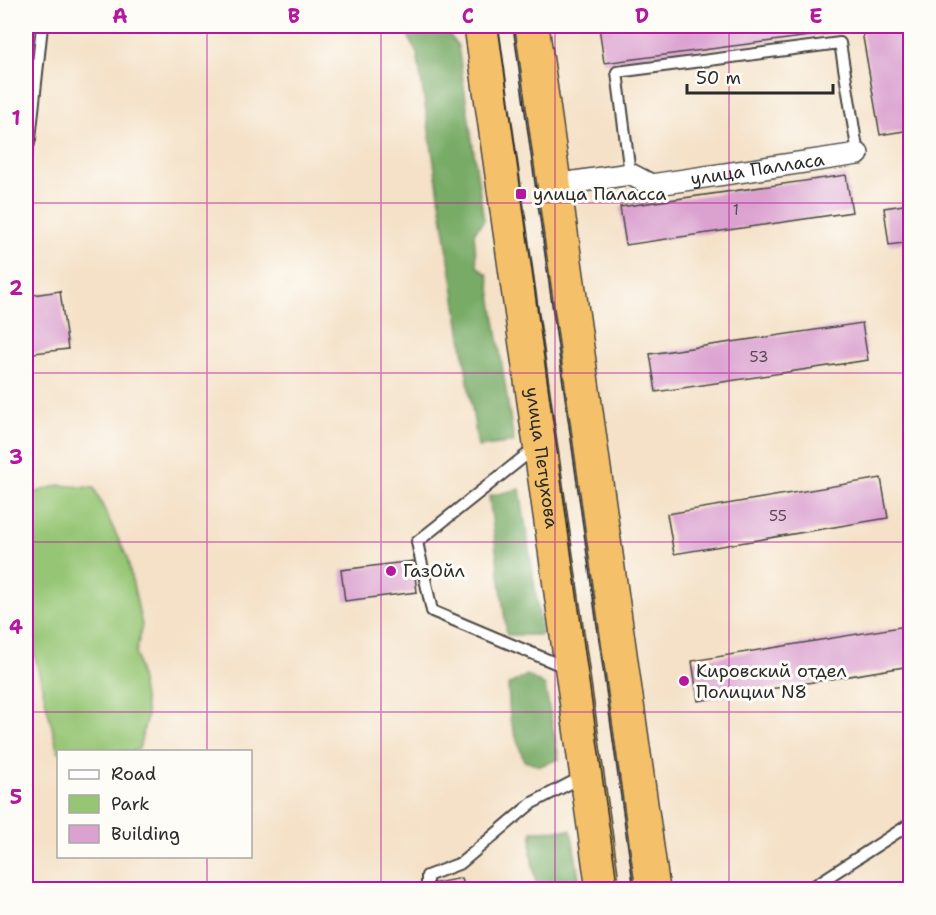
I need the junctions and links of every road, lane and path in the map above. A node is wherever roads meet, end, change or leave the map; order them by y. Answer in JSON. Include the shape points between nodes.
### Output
{"nodes":[{"id":1,"x":42,"y":26,"type":"edge"},
{"id":2,"x":481,"y":26,"type":"edge"},
{"id":3,"x":532,"y":26,"type":"edge"},
{"id":4,"x":858,"y":154,"type":"joint"},
{"id":5,"x":26,"y":155,"type":"edge"},
{"id":6,"x":630,"y":174,"type":"junction"},
{"id":7,"x":554,"y":185,"type":"junction"},
{"id":8,"x":540,"y":444,"type":"junction"},
{"id":9,"x":572,"y":670,"type":"junction"},
{"id":10,"x":587,"y":774,"type":"junction"},
{"id":11,"x":910,"y":824,"type":"edge"},
{"id":12,"x":427,"y":885,"type":"dead end"},
{"id":13,"x":603,"y":890,"type":"edge"},
{"id":14,"x":653,"y":890,"type":"edge"},
{"id":15,"x":808,"y":890,"type":"edge"}],
"edges":[{"from":1,"to":5,"type":"lane"},
{"from":2,"to":8,"type":"highway","name":"улица Петухова"},
{"from":3,"to":7,"type":"highway"},
{"from":4,"to":6,"type":"street","name":"улица Палласа","via":[[651,184]]},
{"from":4,"to":6,"type":"lane","via":[[840,43],[617,72]]},
{"from":6,"to":7,"type":"street","name":"улица Палласа"},
{"from":7,"to":14,"type":"highway"},
{"from":8,"to":9,"type":"highway","name":"улица Петухова"},
{"from":8,"to":9,"type":"lane","via":[[417,542],[432,611]]},
{"from":9,"to":10,"type":"highway","name":"улица Петухова"},
{"from":10,"to":12,"type":"lane","via":[[532,803],[461,863],[427,876]]},
{"from":10,"to":13,"type":"highway","name":"улица Петухова"},
{"from":11,"to":15,"type":"lane"}]}
